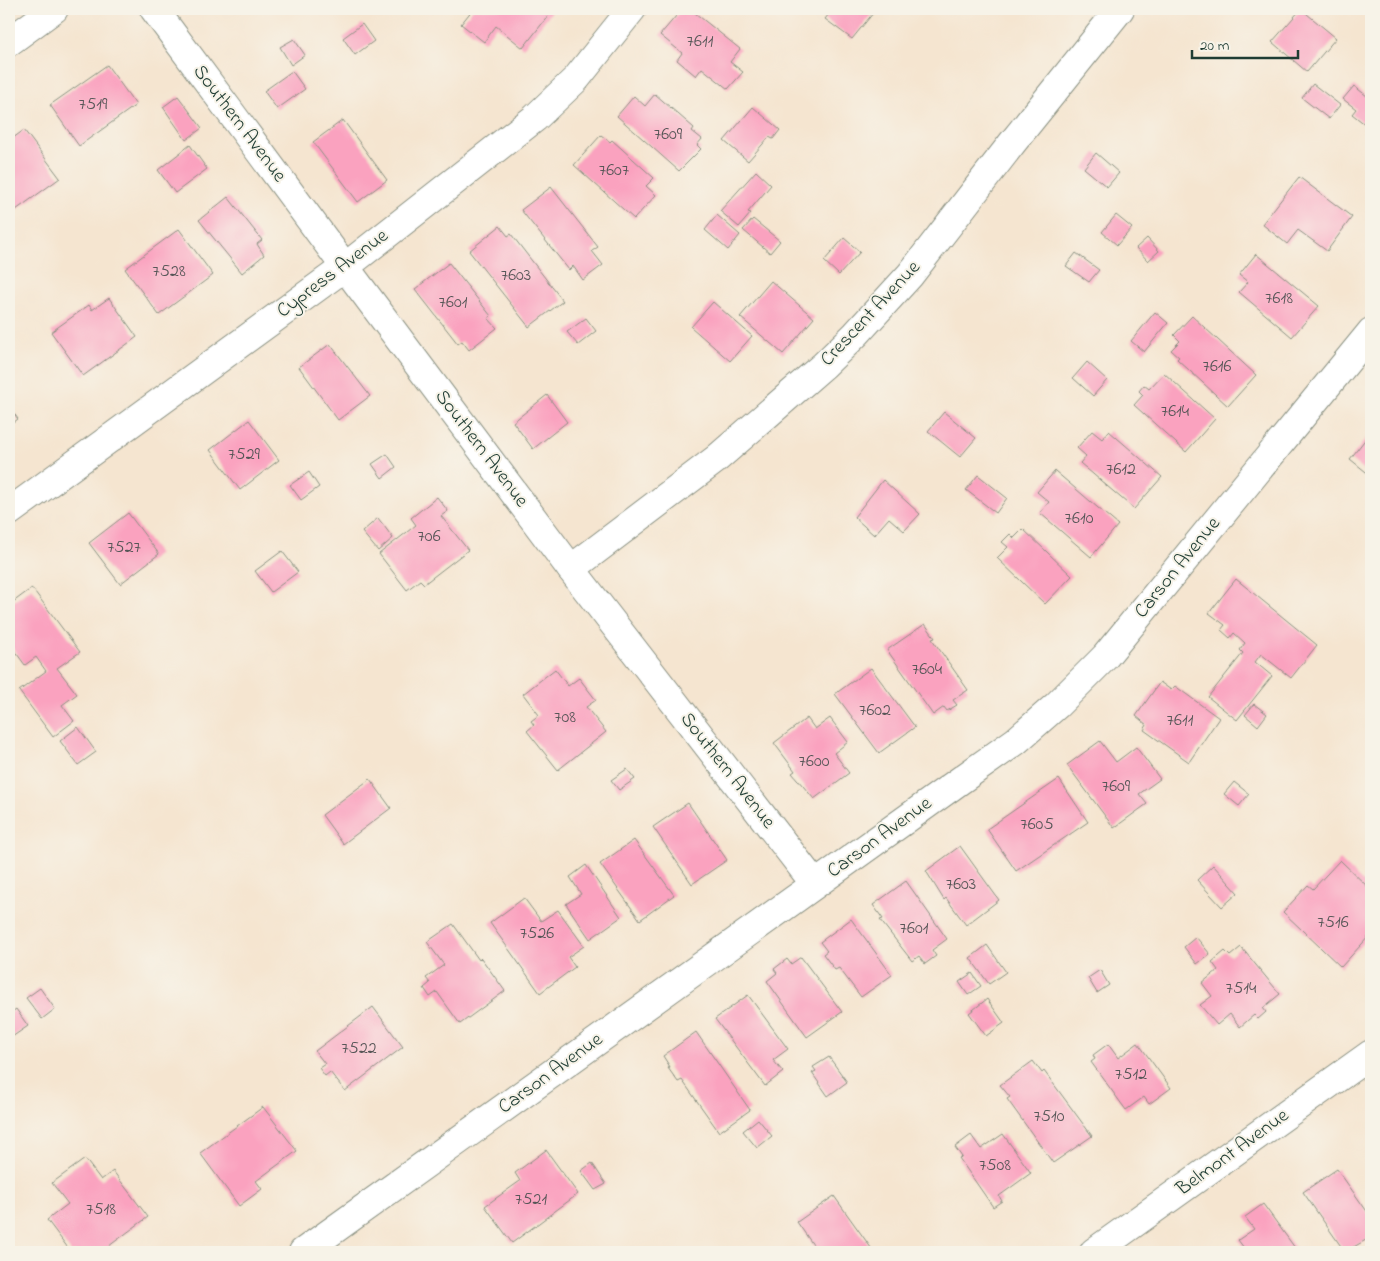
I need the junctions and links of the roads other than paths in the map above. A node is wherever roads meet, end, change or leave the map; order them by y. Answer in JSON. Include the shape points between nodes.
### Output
{"nodes":[{"id":1,"x":54,"y":9,"type":"edge"},
{"id":2,"x":154,"y":9,"type":"edge"},
{"id":3,"x":632,"y":9,"type":"edge"},
{"id":4,"x":1120,"y":9,"type":"edge"},
{"id":5,"x":9,"y":42,"type":"edge"},
{"id":6,"x":345,"y":267,"type":"junction"},
{"id":7,"x":1371,"y":332,"type":"edge"},
{"id":8,"x":9,"y":512,"type":"edge"},
{"id":9,"x":571,"y":569,"type":"junction"},
{"id":10,"x":815,"y":884,"type":"junction"},
{"id":11,"x":1371,"y":1054,"type":"edge"},
{"id":12,"x":303,"y":1252,"type":"edge"},
{"id":13,"x":1094,"y":1252,"type":"edge"}],
"edges":[{"from":1,"to":5,"type":"street"},
{"from":2,"to":6,"type":"street","name":"Southern Avenue"},
{"from":3,"to":6,"type":"street","name":"Cypress Avenue","via":[[576,79],[535,118]]},
{"from":4,"to":9,"type":"street","name":"Crescent Avenue","via":[[910,275],[850,340],[714,460]]},
{"from":6,"to":8,"type":"street","name":"Cypress Avenue"},
{"from":6,"to":9,"type":"street","name":"Southern Avenue"},
{"from":7,"to":10,"type":"street","name":"Carson Avenue","via":[[1116,643],[1057,705],[1016,741]]},
{"from":9,"to":10,"type":"street","name":"Southern Avenue"},
{"from":10,"to":12,"type":"street","name":"Carson Avenue"},
{"from":11,"to":13,"type":"street","name":"Belmont Avenue"}]}
